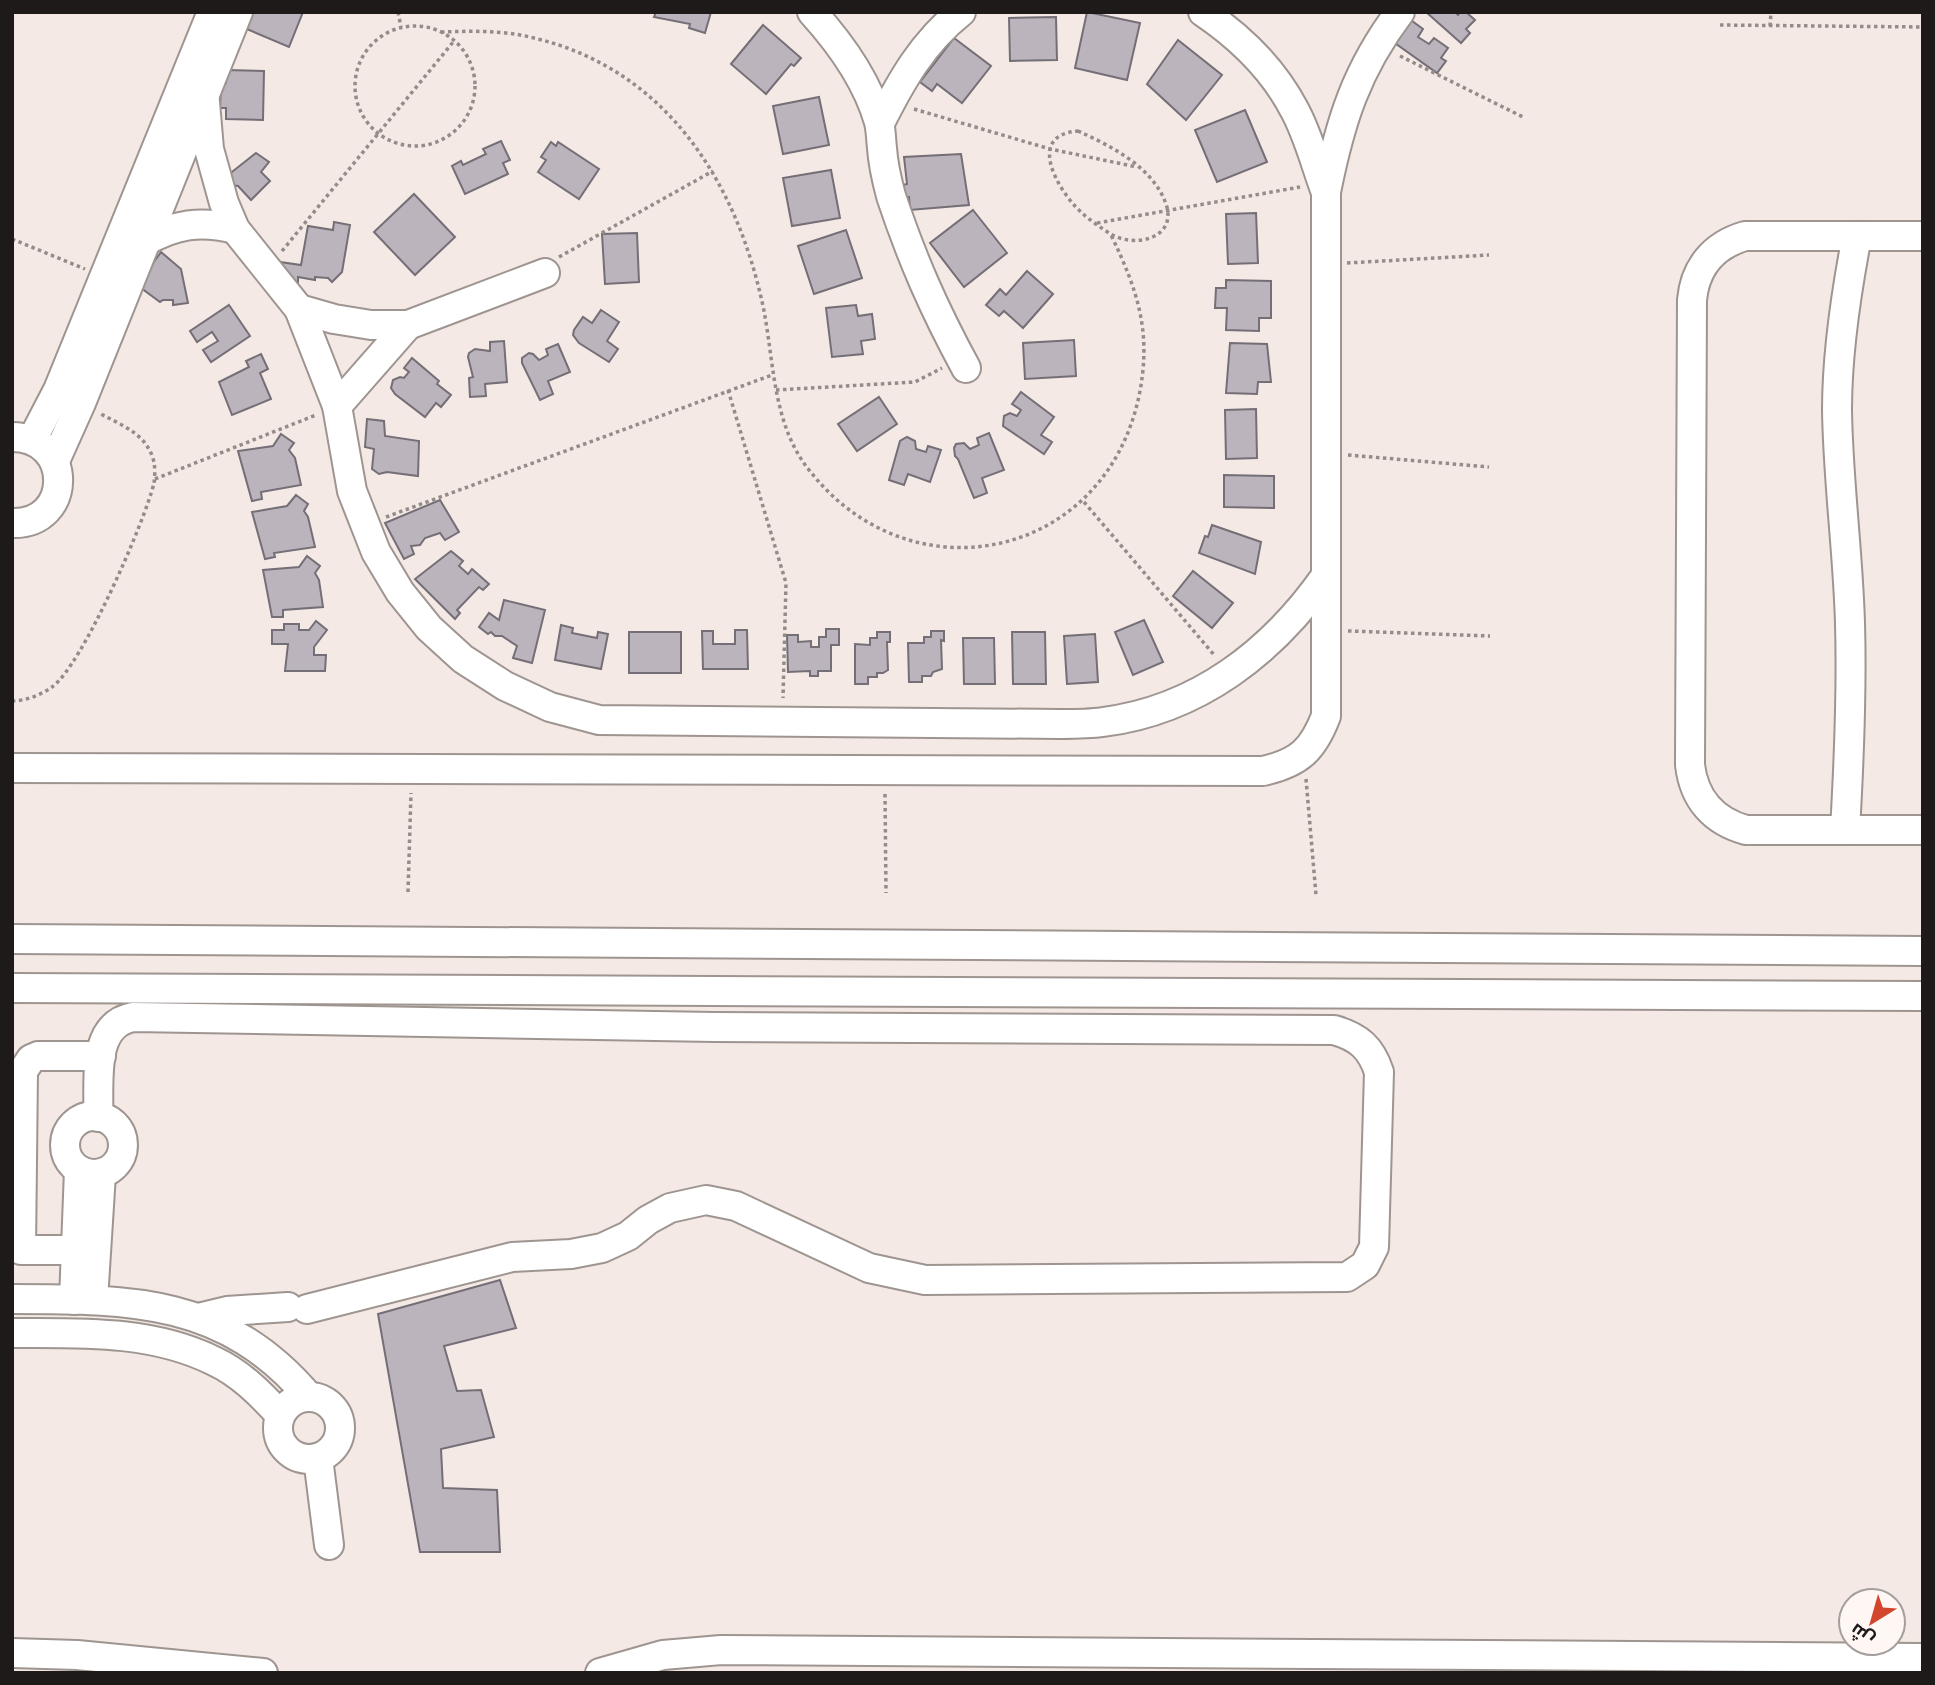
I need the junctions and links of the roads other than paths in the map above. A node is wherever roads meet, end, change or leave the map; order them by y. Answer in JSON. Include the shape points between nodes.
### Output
{"nodes":[{"id":1,"x":212,"y":12,"type":"edge"},
{"id":2,"x":238,"y":12,"type":"edge"},
{"id":3,"x":812,"y":12,"type":"edge"},
{"id":4,"x":961,"y":12,"type":"edge"},
{"id":5,"x":1203,"y":12,"type":"edge"},
{"id":6,"x":1400,"y":12,"type":"edge"},
{"id":7,"x":204,"y":91,"type":"junction"},
{"id":8,"x":885,"y":113,"type":"junction"},
{"id":9,"x":1324,"y":188,"type":"junction"},
{"id":10,"x":235,"y":229,"type":"junction"},
{"id":11,"x":1857,"y":236,"type":"junction"},
{"id":12,"x":1923,"y":236,"type":"edge"},
{"id":13,"x":145,"y":242,"type":"junction"},
{"id":14,"x":540,"y":275,"type":"road end"},
{"id":15,"x":299,"y":309,"type":"junction"},
{"id":16,"x":408,"y":325,"type":"junction"},
{"id":17,"x":962,"y":360,"type":"road end"},
{"id":18,"x":337,"y":406,"type":"junction"},
{"id":19,"x":22,"y":438,"type":"edge"},
{"id":20,"x":55,"y":461,"type":"junction"},
{"id":21,"x":15,"y":527,"type":"edge"},
{"id":22,"x":1325,"y":577,"type":"junction"},
{"id":23,"x":12,"y":768,"type":"edge"},
{"id":24,"x":1845,"y":830,"type":"junction"},
{"id":25,"x":1923,"y":830,"type":"edge"},
{"id":26,"x":12,"y":939,"type":"edge"},
{"id":27,"x":1923,"y":951,"type":"edge"},
{"id":28,"x":12,"y":988,"type":"edge"},
{"id":29,"x":1923,"y":996,"type":"edge"},
{"id":30,"x":101,"y":1056,"type":"junction"},
{"id":31,"x":98,"y":1117,"type":"junction"},
{"id":32,"x":90,"y":1172,"type":"junction"},
{"id":33,"x":75,"y":1250,"type":"junction"},
{"id":34,"x":12,"y":1299,"type":"edge"},
{"id":35,"x":75,"y":1300,"type":"junction"},
{"id":36,"x":121,"y":1302,"type":"junction"},
{"id":37,"x":198,"y":1318,"type":"junction"},
{"id":38,"x":12,"y":1333,"type":"edge"},
{"id":39,"x":60,"y":1333,"type":"junction"},
{"id":40,"x":119,"y":1336,"type":"junction"},
{"id":41,"x":309,"y":1397,"type":"junction"},
{"id":42,"x":280,"y":1415,"type":"junction"},
{"id":43,"x":318,"y":1458,"type":"junction"},
{"id":44,"x":329,"y":1545,"type":"dead end"},
{"id":45,"x":12,"y":1653,"type":"edge"},
{"id":46,"x":1923,"y":1658,"type":"edge"},
{"id":47,"x":264,"y":1673,"type":"edge"},
{"id":48,"x":600,"y":1673,"type":"edge"}],
"edges":[{"from":1,"to":19,"type":"street","via":[[58,390]]},
{"from":2,"to":7,"type":"street"},
{"from":3,"to":8,"type":"street"},
{"from":4,"to":8,"type":"street","via":[[910,67]]},
{"from":5,"to":9,"type":"street","via":[[1240,40],[1270,72],[1295,110]]},
{"from":6,"to":9,"type":"street","via":[[1359,77]]},
{"from":7,"to":10,"type":"street","via":[[215,176]]},
{"from":7,"to":13,"type":"street"},
{"from":8,"to":17,"type":"street","via":[[882,152],[909,252]]},
{"from":9,"to":22,"type":"street"},
{"from":10,"to":13,"type":"street","via":[[180,225]]},
{"from":10,"to":15,"type":"street"},
{"from":11,"to":12,"type":"street"},
{"from":11,"to":24,"type":"street","via":[[1843,321],[1837,408],[1850,658]]},
{"from":11,"to":24,"type":"street","via":[[1732,239],[1703,265],[1692,300],[1692,778],[1711,813],[1733,827]]},
{"from":13,"to":20,"type":"street"},
{"from":14,"to":16,"type":"street"},
{"from":15,"to":16,"type":"street","via":[[371,325]]},
{"from":15,"to":18,"type":"street"},
{"from":16,"to":18,"type":"street"},
{"from":18,"to":22,"type":"street","via":[[352,491],[376,552],[429,628],[463,659],[505,687],[550,707],[599,720],[1103,722],[1178,701],[1230,673],[1276,638]]},
{"from":19,"to":20,"type":"street","via":[[41,445]]},
{"from":20,"to":21,"type":"street","via":[[59,481],[54,501],[40,516]]},
{"from":22,"to":23,"type":"street","via":[[1326,716],[1318,737],[1304,754],[1285,766],[1263,771]]},
{"from":24,"to":25,"type":"street"},
{"from":26,"to":27,"type":"street"},
{"from":28,"to":29,"type":"street"},
{"from":30,"to":31,"type":"street"},
{"from":30,"to":33,"type":"street","via":[[37,1056],[23,1071],[21,1250]]},
{"from":30,"to":37,"type":"street","via":[[112,1026],[133,1017],[728,1027],[1334,1030],[1364,1044],[1379,1072],[1374,1247],[1365,1265],[1347,1277],[925,1280],[870,1268],[736,1206],[706,1200],[670,1208],[618,1242],[594,1250],[512,1257],[298,1308],[237,1310]]},
{"from":31,"to":32,"type":"street","via":[[77,1122],[66,1137],[67,1156]]},
{"from":31,"to":32,"type":"street","via":[[118,1129],[123,1147],[116,1164]]},
{"from":32,"to":33,"type":"street"},
{"from":32,"to":35,"type":"street"},
{"from":33,"to":35,"type":"street"},
{"from":34,"to":35,"type":"street"},
{"from":35,"to":36,"type":"street"},
{"from":35,"to":39,"type":"street"},
{"from":36,"to":37,"type":"street"},
{"from":36,"to":40,"type":"street"},
{"from":37,"to":41,"type":"street","via":[[268,1355]]},
{"from":38,"to":39,"type":"street"},
{"from":39,"to":40,"type":"street"},
{"from":40,"to":42,"type":"street","via":[[158,1342],[214,1360],[247,1382]]},
{"from":41,"to":42,"type":"street","via":[[292,1402]]},
{"from":41,"to":43,"type":"street","via":[[334,1410],[340,1429],[334,1447]]},
{"from":42,"to":43,"type":"street","via":[[278,1433],[285,1449],[300,1458]]},
{"from":43,"to":44,"type":"street"},
{"from":45,"to":47,"type":"street"},
{"from":46,"to":48,"type":"street","via":[[722,1650],[663,1656]]}]}
